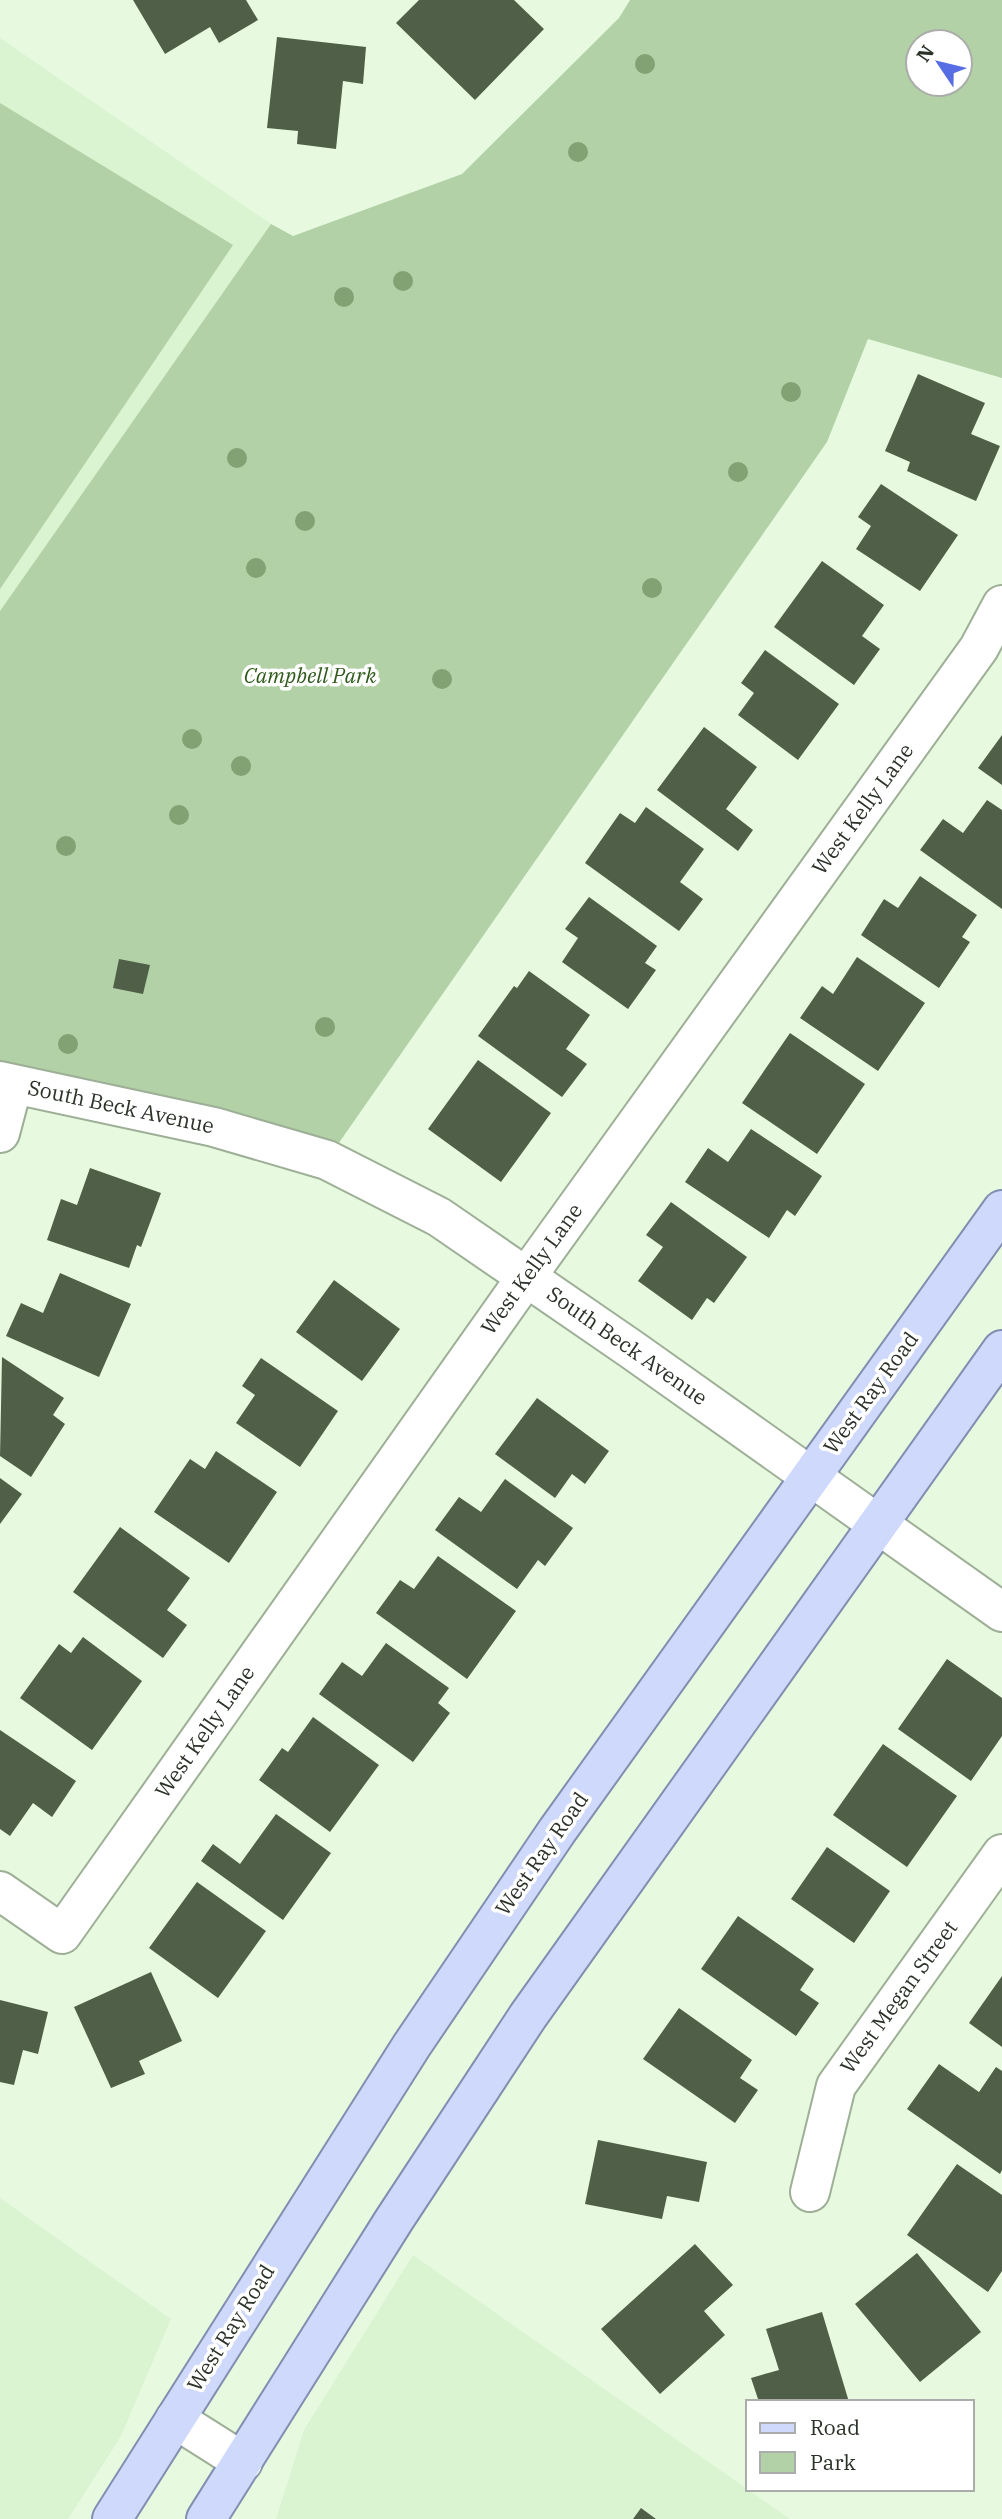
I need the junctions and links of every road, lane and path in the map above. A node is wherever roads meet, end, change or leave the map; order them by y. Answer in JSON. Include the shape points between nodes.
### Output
{"nodes":[{"id":1,"x":1002,"y":605,"type":"edge"},
{"id":2,"x":6,"y":1082,"type":"edge"},
{"id":3,"x":0,"y":1133,"type":"edge"},
{"id":4,"x":1002,"y":1210,"type":"edge"},
{"id":5,"x":527,"y":1276,"type":"junction"},
{"id":6,"x":1002,"y":1350,"type":"edge"},
{"id":7,"x":811,"y":1476,"type":"junction"},
{"id":8,"x":863,"y":1514,"type":"junction"},
{"id":9,"x":1002,"y":1612,"type":"edge"},
{"id":10,"x":1002,"y":1854,"type":"edge"},
{"id":11,"x":0,"y":1891,"type":"edge"},
{"id":12,"x":810,"y":2192,"type":"dead end"},
{"id":13,"x":175,"y":2419,"type":"junction"},
{"id":14,"x":243,"y":2462,"type":"junction"},
{"id":15,"x":112,"y":2519,"type":"edge"},
{"id":16,"x":206,"y":2519,"type":"edge"}],
"edges":[{"from":1,"to":5,"type":"street","name":"West Kelly Lane","via":[[971,660]]},
{"from":2,"to":3,"type":"street"},
{"from":2,"to":5,"type":"street","name":"South Beck Avenue","via":[[214,1127],[327,1160],[439,1217]]},
{"from":4,"to":7,"type":"main road","name":"West Ray Road"},
{"from":5,"to":7,"type":"street","name":"South Beck Avenue"},
{"from":5,"to":11,"type":"street","name":"West Kelly Lane","via":[[62,1934]]},
{"from":6,"to":8,"type":"main road"},
{"from":7,"to":8,"type":"street","name":"South Beck Avenue"},
{"from":7,"to":13,"type":"main road","name":"West Ray Road","via":[[557,1831],[419,2034]]},
{"from":8,"to":9,"type":"street","name":"South Beck Avenue"},
{"from":8,"to":14,"type":"main road","via":[[380,2242]]},
{"from":10,"to":12,"type":"street","name":"West Megan Street","via":[[836,2086]]},
{"from":13,"to":14,"type":"street"},
{"from":13,"to":15,"type":"main road","name":"West Ray Road"},
{"from":14,"to":16,"type":"main road"}]}
